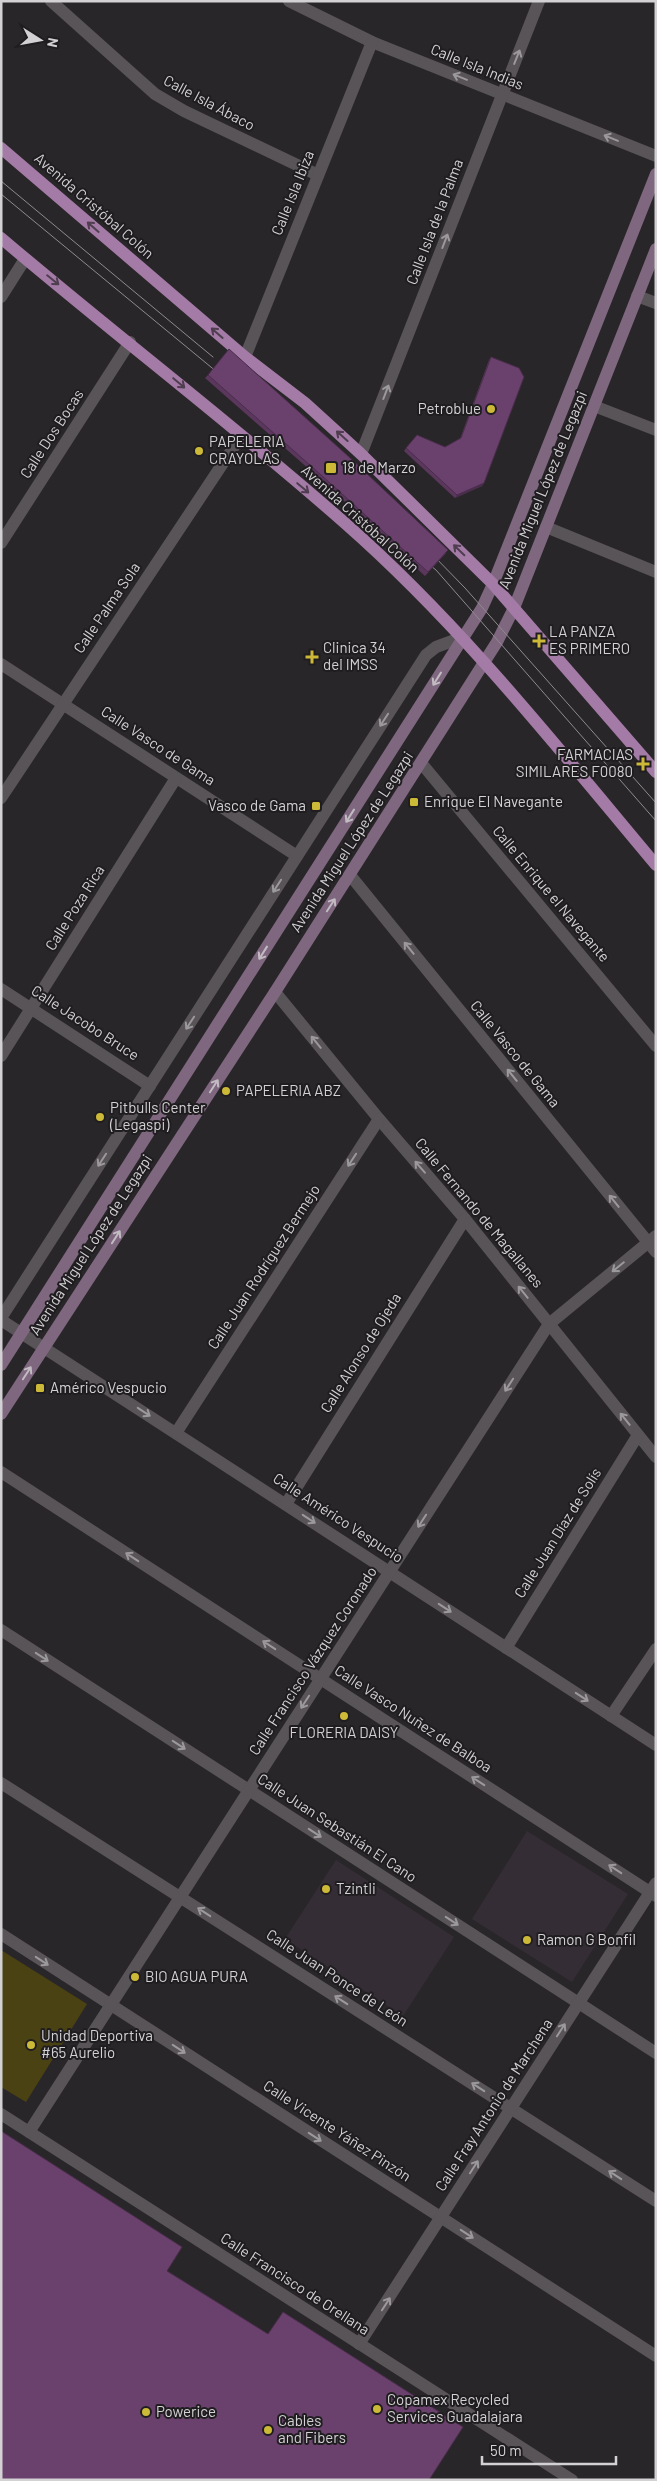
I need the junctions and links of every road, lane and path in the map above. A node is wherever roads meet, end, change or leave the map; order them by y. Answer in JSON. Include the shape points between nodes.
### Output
{"nodes":[{"id":1,"x":51,"y":1,"type":"edge"},
{"id":2,"x":289,"y":1,"type":"edge"},
{"id":3,"x":539,"y":1,"type":"edge"},
{"id":4,"x":372,"y":42,"type":"junction"},
{"id":5,"x":502,"y":94,"type":"junction"},
{"id":6,"x":1,"y":148,"type":"edge"},
{"id":7,"x":656,"y":156,"type":"edge"},
{"id":8,"x":656,"y":174,"type":"edge"},
{"id":9,"x":318,"y":175,"type":"junction"},
{"id":10,"x":1,"y":238,"type":"edge"},
{"id":11,"x":656,"y":249,"type":"edge"},
{"id":12,"x":26,"y":259,"type":"junction"},
{"id":13,"x":637,"y":296,"type":"junction"},
{"id":14,"x":1,"y":297,"type":"edge"},
{"id":15,"x":656,"y":303,"type":"edge"},
{"id":16,"x":130,"y":342,"type":"junction"},
{"id":17,"x":245,"y":357,"type":"junction"},
{"id":18,"x":594,"y":406,"type":"junction"},
{"id":19,"x":656,"y":430,"type":"edge"},
{"id":20,"x":242,"y":436,"type":"junction"},
{"id":21,"x":361,"y":454,"type":"junction"},
{"id":22,"x":546,"y":527,"type":"junction"},
{"id":23,"x":1,"y":543,"type":"edge"},
{"id":24,"x":654,"y":573,"type":"edge"},
{"id":25,"x":494,"y":584,"type":"junction"},
{"id":26,"x":514,"y":608,"type":"junction"},
{"id":27,"x":463,"y":638,"type":"junction"},
{"id":28,"x":486,"y":662,"type":"junction"},
{"id":29,"x":1,"y":664,"type":"edge"},
{"id":30,"x":63,"y":704,"type":"junction"},
{"id":31,"x":422,"y":764,"type":"junction"},
{"id":32,"x":656,"y":772,"type":"edge"},
{"id":33,"x":176,"y":778,"type":"junction"},
{"id":34,"x":1,"y":798,"type":"edge"},
{"id":35,"x":297,"y":856,"type":"junction"},
{"id":36,"x":656,"y":865,"type":"edge"},
{"id":37,"x":350,"y":876,"type":"junction"},
{"id":38,"x":1,"y":989,"type":"edge"},
{"id":39,"x":275,"y":992,"type":"junction"},
{"id":40,"x":31,"y":1008,"type":"junction"},
{"id":41,"x":656,"y":1046,"type":"edge"},
{"id":42,"x":1,"y":1056,"type":"edge"},
{"id":43,"x":150,"y":1086,"type":"junction"},
{"id":44,"x":379,"y":1119,"type":"junction"},
{"id":45,"x":465,"y":1219,"type":"junction"},
{"id":46,"x":653,"y":1243,"type":"edge"},
{"id":47,"x":1,"y":1319,"type":"edge"},
{"id":48,"x":549,"y":1324,"type":"junction"},
{"id":49,"x":22,"y":1333,"type":"junction"},
{"id":50,"x":44,"y":1348,"type":"junction"},
{"id":51,"x":1,"y":1365,"type":"edge"},
{"id":52,"x":1,"y":1414,"type":"edge"},
{"id":53,"x":176,"y":1433,"type":"junction"},
{"id":54,"x":638,"y":1435,"type":"junction"},
{"id":55,"x":656,"y":1457,"type":"edge"},
{"id":56,"x":1,"y":1472,"type":"edge"},
{"id":57,"x":286,"y":1504,"type":"junction"},
{"id":58,"x":390,"y":1571,"type":"junction"},
{"id":59,"x":1,"y":1630,"type":"edge"},
{"id":60,"x":506,"y":1648,"type":"junction"},
{"id":61,"x":656,"y":1650,"type":"edge"},
{"id":62,"x":320,"y":1679,"type":"junction"},
{"id":63,"x":611,"y":1716,"type":"junction"},
{"id":64,"x":656,"y":1745,"type":"edge"},
{"id":65,"x":1,"y":1783,"type":"edge"},
{"id":66,"x":249,"y":1790,"type":"junction"},
{"id":67,"x":654,"y":1890,"type":"edge"},
{"id":68,"x":180,"y":1897,"type":"junction"},
{"id":69,"x":1,"y":1934,"type":"edge"},
{"id":70,"x":579,"y":2003,"type":"junction"},
{"id":71,"x":111,"y":2005,"type":"junction"},
{"id":72,"x":656,"y":2053,"type":"edge"},
{"id":73,"x":511,"y":2109,"type":"junction"},
{"id":74,"x":1,"y":2114,"type":"edge"},
{"id":75,"x":29,"y":2132,"type":"junction"},
{"id":76,"x":656,"y":2201,"type":"edge"},
{"id":77,"x":441,"y":2218,"type":"junction"},
{"id":78,"x":359,"y":2344,"type":"junction"},
{"id":79,"x":656,"y":2356,"type":"edge"},
{"id":80,"x":572,"y":2480,"type":"edge"}],
"edges":[{"from":1,"to":9,"type":"street","name":"Calle Isla Ábaco","via":[[156,94],[184,111]]},
{"from":2,"to":4,"type":"street","name":"Calle Isla Indias"},
{"from":5,"to":3,"type":"street","name":"Calle Isla de la Palma","one_way":true},
{"from":5,"to":4,"type":"street","name":"Calle Isla Indias","one_way":true},
{"from":4,"to":9,"type":"street","name":"Calle Isla Ibiza"},
{"from":7,"to":5,"type":"street","name":"Calle Isla Indias","one_way":true},
{"from":21,"to":5,"type":"street","name":"Calle Isla de la Palma","one_way":true},
{"from":17,"to":6,"type":"main road","name":"Avenida Cristóbal Colón","one_way":true},
{"from":8,"to":25,"type":"main road","name":"Avenida Miguel López de Legazpi"},
{"from":9,"to":17,"type":"street","name":"Calle Isla Ibiza"},
{"from":10,"to":12,"type":"main road","name":"Avenida Cristóbal Colón"},
{"from":11,"to":13,"type":"main road","name":"Avenida Miguel López de Legazpi"},
{"from":12,"to":14,"type":"street"},
{"from":12,"to":16,"type":"main road","name":"Avenida Cristóbal Colón","one_way":true},
{"from":13,"to":15,"type":"street"},
{"from":13,"to":18,"type":"main road","name":"Avenida Miguel López de Legazpi"},
{"from":16,"to":20,"type":"main road","name":"Avenida Cristóbal Colón","one_way":true},
{"from":16,"to":23,"type":"street","name":"Calle Dos Bocas"},
{"from":21,"to":17,"type":"main road","name":"Avenida Cristóbal Colón","one_way":true,"via":[[305,403]]},
{"from":18,"to":19,"type":"street"},
{"from":18,"to":22,"type":"main road","name":"Avenida Miguel López de Legazpi"},
{"from":20,"to":27,"type":"main road","name":"Avenida Cristóbal Colón","one_way":true,"via":[[347,525]]},
{"from":20,"to":30,"type":"street","name":"Calle Palma Sola"},
{"from":25,"to":21,"type":"main road","name":"Avenida Cristóbal Colón","one_way":true},
{"from":22,"to":24,"type":"street"},
{"from":22,"to":26,"type":"main road","name":"Avenida Miguel López de Legazpi"},
{"from":25,"to":26,"type":"main road","name":"Avenida Cristóbal Colón"},
{"from":25,"to":27,"type":"main road","name":"Avenida Miguel López de Legazpi"},
{"from":26,"to":28,"type":"main road","name":"Avenida Miguel López de Legazpi"},
{"from":26,"to":32,"type":"main road","name":"Avenida Cristóbal Colón"},
{"from":27,"to":28,"type":"main road","name":"Avenida Cristóbal Colón"},
{"from":27,"to":35,"type":"street","one_way":true,"via":[[436,647],[426,655]]},
{"from":27,"to":49,"type":"main road","name":"Avenida Miguel López de Legazpi","one_way":true},
{"from":28,"to":31,"type":"main road","name":"Avenida Miguel López de Legazpi"},
{"from":28,"to":36,"type":"main road","name":"Avenida Cristóbal Colón"},
{"from":29,"to":30,"type":"street","name":"Calle Vasco de Gama"},
{"from":30,"to":33,"type":"street","name":"Calle Vasco de Gama"},
{"from":30,"to":34,"type":"street","name":"Calle Palma Sola"},
{"from":31,"to":37,"type":"main road","name":"Avenida Miguel López de Legazpi"},
{"from":31,"to":41,"type":"street","name":"Calle Enrique el Navegante"},
{"from":33,"to":35,"type":"street","name":"Calle Vasco de Gama"},
{"from":33,"to":40,"type":"street","name":"Calle Poza Rica"},
{"from":35,"to":43,"type":"street","one_way":true},
{"from":39,"to":37,"type":"main road","name":"Avenida Miguel López de Legazpi","one_way":true},
{"from":46,"to":37,"type":"street","name":"Calle Vasco de Gama","one_way":true},
{"from":38,"to":40,"type":"street","name":"Calle Jacobo Bruce"},
{"from":44,"to":39,"type":"street","name":"Calle Fernando de Magallanes","one_way":true},
{"from":50,"to":39,"type":"main road","name":"Avenida Miguel López de Legazpi","one_way":true},
{"from":40,"to":42,"type":"street","name":"Calle Poza Rica"},
{"from":40,"to":43,"type":"street","name":"Calle Jacobo Bruce"},
{"from":43,"to":47,"type":"street","one_way":true},
{"from":45,"to":44,"type":"street","name":"Calle Fernando de Magallanes","one_way":true},
{"from":44,"to":53,"type":"street","name":"Calle Juan Rodríguez Bermejo","one_way":true},
{"from":48,"to":45,"type":"street","name":"Calle Fernando de Magallanes","one_way":true},
{"from":45,"to":57,"type":"street","name":"Calle Alonso de Ojeda"},
{"from":46,"to":48,"type":"street","name":"Calle Francisco Vázquez Coronado","one_way":true},
{"from":47,"to":49,"type":"street","name":"Calle Américo Vespucio"},
{"from":54,"to":48,"type":"street","name":"Calle Fernando de Magallanes","one_way":true},
{"from":48,"to":58,"type":"street","name":"Calle Francisco Vázquez Coronado","one_way":true},
{"from":49,"to":50,"type":"street","name":"Calle Américo Vespucio"},
{"from":49,"to":51,"type":"main road","name":"Avenida Miguel López de Legazpi"},
{"from":52,"to":50,"type":"main road","name":"Avenida Miguel López de Legazpi","one_way":true},
{"from":50,"to":53,"type":"street","name":"Calle Américo Vespucio","one_way":true},
{"from":53,"to":57,"type":"street","name":"Calle Américo Vespucio"},
{"from":54,"to":55,"type":"street","name":"Calle Fernando de Magallanes"},
{"from":54,"to":60,"type":"street","name":"Calle Juan Díaz de Solís"},
{"from":62,"to":56,"type":"street","name":"Calle Vasco Nuñez de Balboa","one_way":true},
{"from":57,"to":58,"type":"street","name":"Calle Américo Vespucio","one_way":true},
{"from":58,"to":60,"type":"street","name":"Calle Américo Vespucio","one_way":true},
{"from":58,"to":62,"type":"street","name":"Calle Francisco Vázquez Coronado"},
{"from":59,"to":66,"type":"street","name":"Calle Juan Sebastián El Cano","one_way":true},
{"from":60,"to":63,"type":"street","name":"Calle Américo Vespucio","one_way":true},
{"from":61,"to":63,"type":"street"},
{"from":62,"to":66,"type":"street","name":"Calle Francisco Vázquez Coronado","one_way":true},
{"from":67,"to":62,"type":"street","name":"Calle Vasco Nuñez de Balboa","one_way":true},
{"from":63,"to":64,"type":"street","name":"Calle Américo Vespucio"},
{"from":65,"to":68,"type":"street","name":"Calle Juan Ponce de León"},
{"from":66,"to":68,"type":"street","name":"Calle Francisco Vázquez Coronado"},
{"from":66,"to":70,"type":"street","name":"Calle Juan Sebastián El Cano","one_way":true},
{"from":67,"to":70,"type":"street","name":"Calle Fray Antonio de Marchena"},
{"from":68,"to":71,"type":"street","name":"Calle Francisco Vázquez Coronado"},
{"from":73,"to":68,"type":"street","name":"Calle Juan Ponce de León","one_way":true},
{"from":69,"to":71,"type":"street","name":"Calle Vicente Yáñez Pinzón","one_way":true},
{"from":70,"to":72,"type":"street","name":"Calle Juan Sebastián El Cano"},
{"from":73,"to":70,"type":"street","name":"Calle Fray Antonio de Marchena","one_way":true},
{"from":71,"to":75,"type":"street","name":"Calle Francisco Vázquez Coronado"},
{"from":71,"to":77,"type":"street","name":"Calle Vicente Yáñez Pinzón","one_way":true},
{"from":76,"to":73,"type":"street","name":"Calle Juan Ponce de León","one_way":true},
{"from":77,"to":73,"type":"street","name":"Calle Fray Antonio de Marchena","one_way":true},
{"from":74,"to":75,"type":"street","name":"Calle Francisco de Orellana"},
{"from":75,"to":78,"type":"street","name":"Calle Francisco de Orellana"},
{"from":78,"to":77,"type":"street","name":"Calle Fray Antonio de Marchena","one_way":true},
{"from":77,"to":79,"type":"street","name":"Calle Vicente Yáñez Pinzón","one_way":true},
{"from":78,"to":80,"type":"street","name":"Calle Francisco de Orellana"}]}
